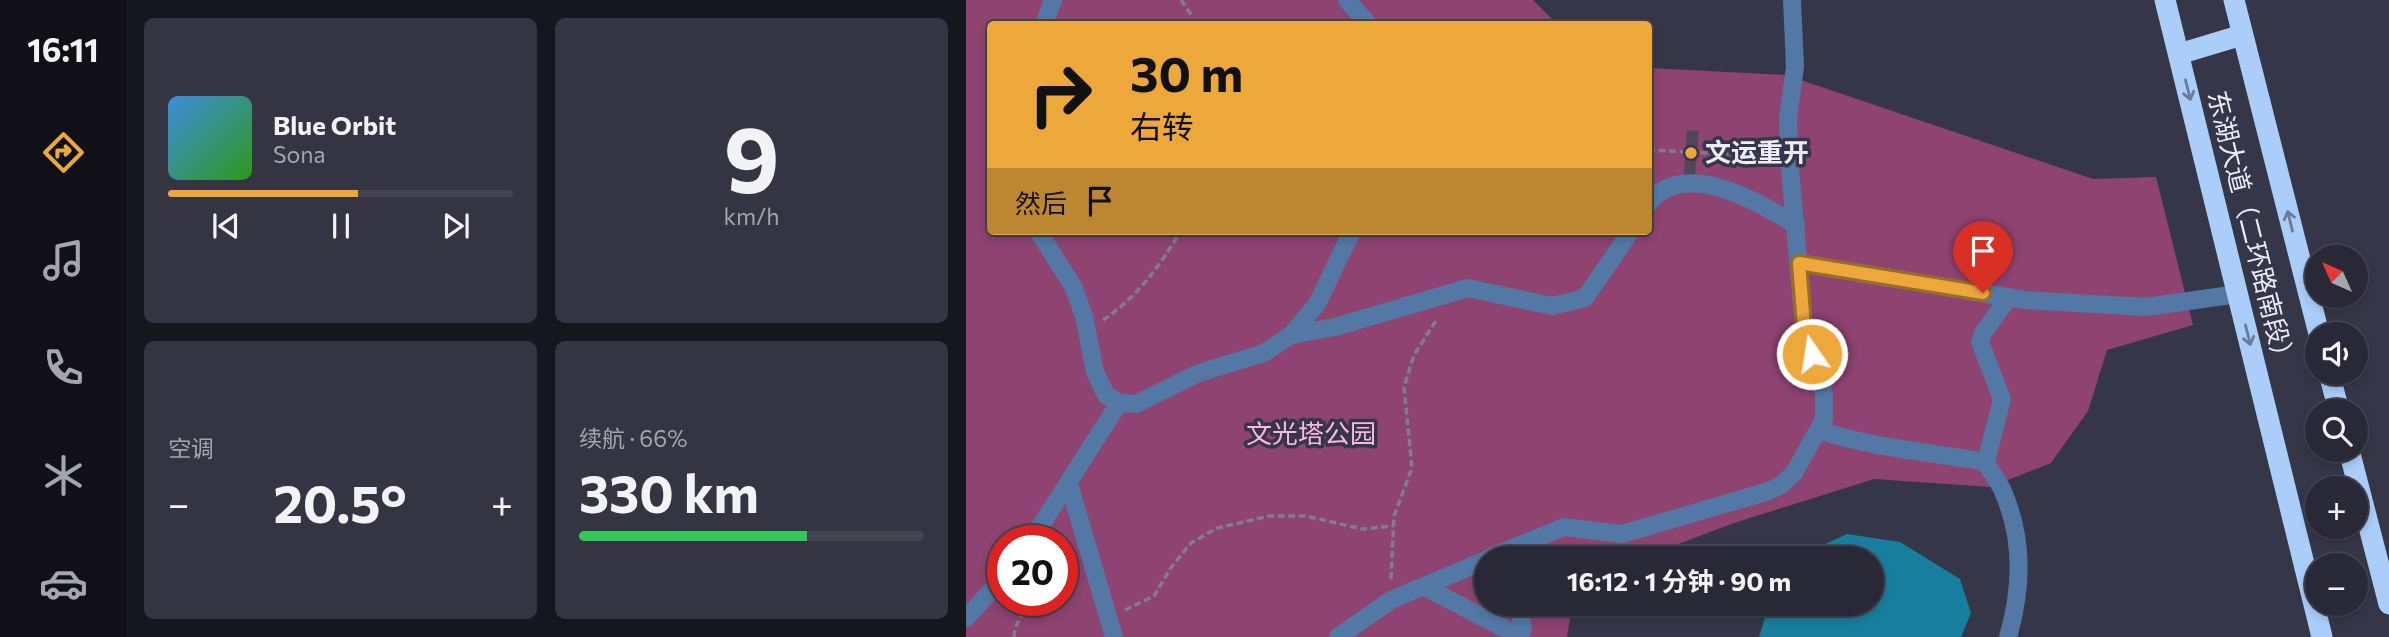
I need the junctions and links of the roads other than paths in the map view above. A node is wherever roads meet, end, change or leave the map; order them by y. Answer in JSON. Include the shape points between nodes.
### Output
{"nodes":[{"id":1,"x":1053,"y":0,"type":"edge"},
{"id":2,"x":1347,"y":0,"type":"edge"},
{"id":3,"x":1792,"y":0,"type":"edge"},
{"id":4,"x":2165,"y":0,"type":"edge"},
{"id":5,"x":2234,"y":0,"type":"edge"},
{"id":6,"x":1045,"y":21,"type":"edge"},
{"id":7,"x":1365,"y":21,"type":"edge"},
{"id":8,"x":2242,"y":35,"type":"junction"},
{"id":9,"x":2179,"y":54,"type":"junction"},
{"id":10,"x":1652,"y":198,"type":"edge"},
{"id":11,"x":1796,"y":225,"type":"junction"},
{"id":12,"x":1041,"y":235,"type":"edge"},
{"id":13,"x":1350,"y":235,"type":"edge"},
{"id":14,"x":1629,"y":235,"type":"edge"},
{"id":15,"x":1799,"y":263,"type":"junction"},
{"id":16,"x":2238,"y":294,"type":"junction"},
{"id":17,"x":2009,"y":297,"type":"junction"},
{"id":18,"x":2316,"y":322,"type":"edge"},
{"id":19,"x":1291,"y":335,"type":"junction"},
{"id":20,"x":1119,"y":403,"type":"junction"},
{"id":21,"x":1819,"y":429,"type":"junction"},
{"id":22,"x":1986,"y":461,"type":"junction"},
{"id":23,"x":2352,"y":462,"type":"edge"},
{"id":24,"x":1069,"y":484,"type":"junction"},
{"id":25,"x":1042,"y":525,"type":"edge"},
{"id":26,"x":1525,"y":546,"type":"edge"},
{"id":27,"x":1474,"y":564,"type":"edge"},
{"id":28,"x":1423,"y":586,"type":"junction"},
{"id":29,"x":987,"y":595,"type":"edge"},
{"id":30,"x":2389,"y":604,"type":"edge"},
{"id":31,"x":1474,"y":613,"type":"edge"},
{"id":32,"x":1480,"y":616,"type":"edge"},
{"id":33,"x":1520,"y":616,"type":"edge"},
{"id":34,"x":966,"y":618,"type":"edge"},
{"id":35,"x":1114,"y":637,"type":"edge"},
{"id":36,"x":1338,"y":637,"type":"edge"},
{"id":37,"x":2008,"y":637,"type":"edge"},
{"id":38,"x":2322,"y":637,"type":"edge"}],
"edges":[{"from":1,"to":6,"type":"lane"},
{"from":2,"to":7,"type":"lane"},
{"from":3,"to":11,"type":"lane","via":[[1795,67],[1788,118]]},
{"from":4,"to":9,"type":"highway","name":"东湖大道（二环路南段）"},
{"from":5,"to":8,"type":"highway","name":"东湖大道（二环路南段）"},
{"from":8,"to":9,"type":"highway"},
{"from":18,"to":8,"type":"highway","name":"东湖大道（二环路南段）","one_way":true},
{"from":9,"to":16,"type":"highway","name":"东湖大道（二环路南段）","one_way":true},
{"from":10,"to":11,"type":"lane","via":[[1671,184],[1739,193]]},
{"from":11,"to":15,"type":"lane"},
{"from":12,"to":20,"type":"lane","via":[[1073,286],[1095,372],[1106,395]]},
{"from":13,"to":19,"type":"lane","via":[[1317,304]]},
{"from":14,"to":19,"type":"lane","via":[[1585,298],[1552,306],[1468,288],[1335,327]]},
{"from":15,"to":17,"type":"lane"},
{"from":15,"to":21,"type":"lane","via":[[1805,339],[1824,394],[1824,419]]},
{"from":16,"to":17,"type":"lane","via":[[2146,307]]},
{"from":16,"to":38,"type":"highway","name":"东湖大道（二环路南段）","one_way":true},
{"from":17,"to":22,"type":"lane","via":[[1980,342],[2002,399]]},
{"from":19,"to":20,"type":"lane","via":[[1264,354],[1199,373],[1136,404]]},
{"from":20,"to":24,"type":"lane"},
{"from":21,"to":22,"type":"lane","via":[[1854,442]]},
{"from":21,"to":26,"type":"lane","via":[[1794,473],[1769,491],[1622,534],[1564,527]]},
{"from":22,"to":37,"type":"lane","via":[[2012,515],[2018,550],[2021,584]]},
{"from":23,"to":30,"type":"highway"},
{"from":24,"to":25,"type":"lane"},
{"from":24,"to":35,"type":"lane"},
{"from":27,"to":28,"type":"lane"},
{"from":28,"to":31,"type":"lane"},
{"from":28,"to":36,"type":"lane"},
{"from":29,"to":34,"type":"lane"},
{"from":32,"to":33,"type":"lane","via":[[1520,634]]}]}
